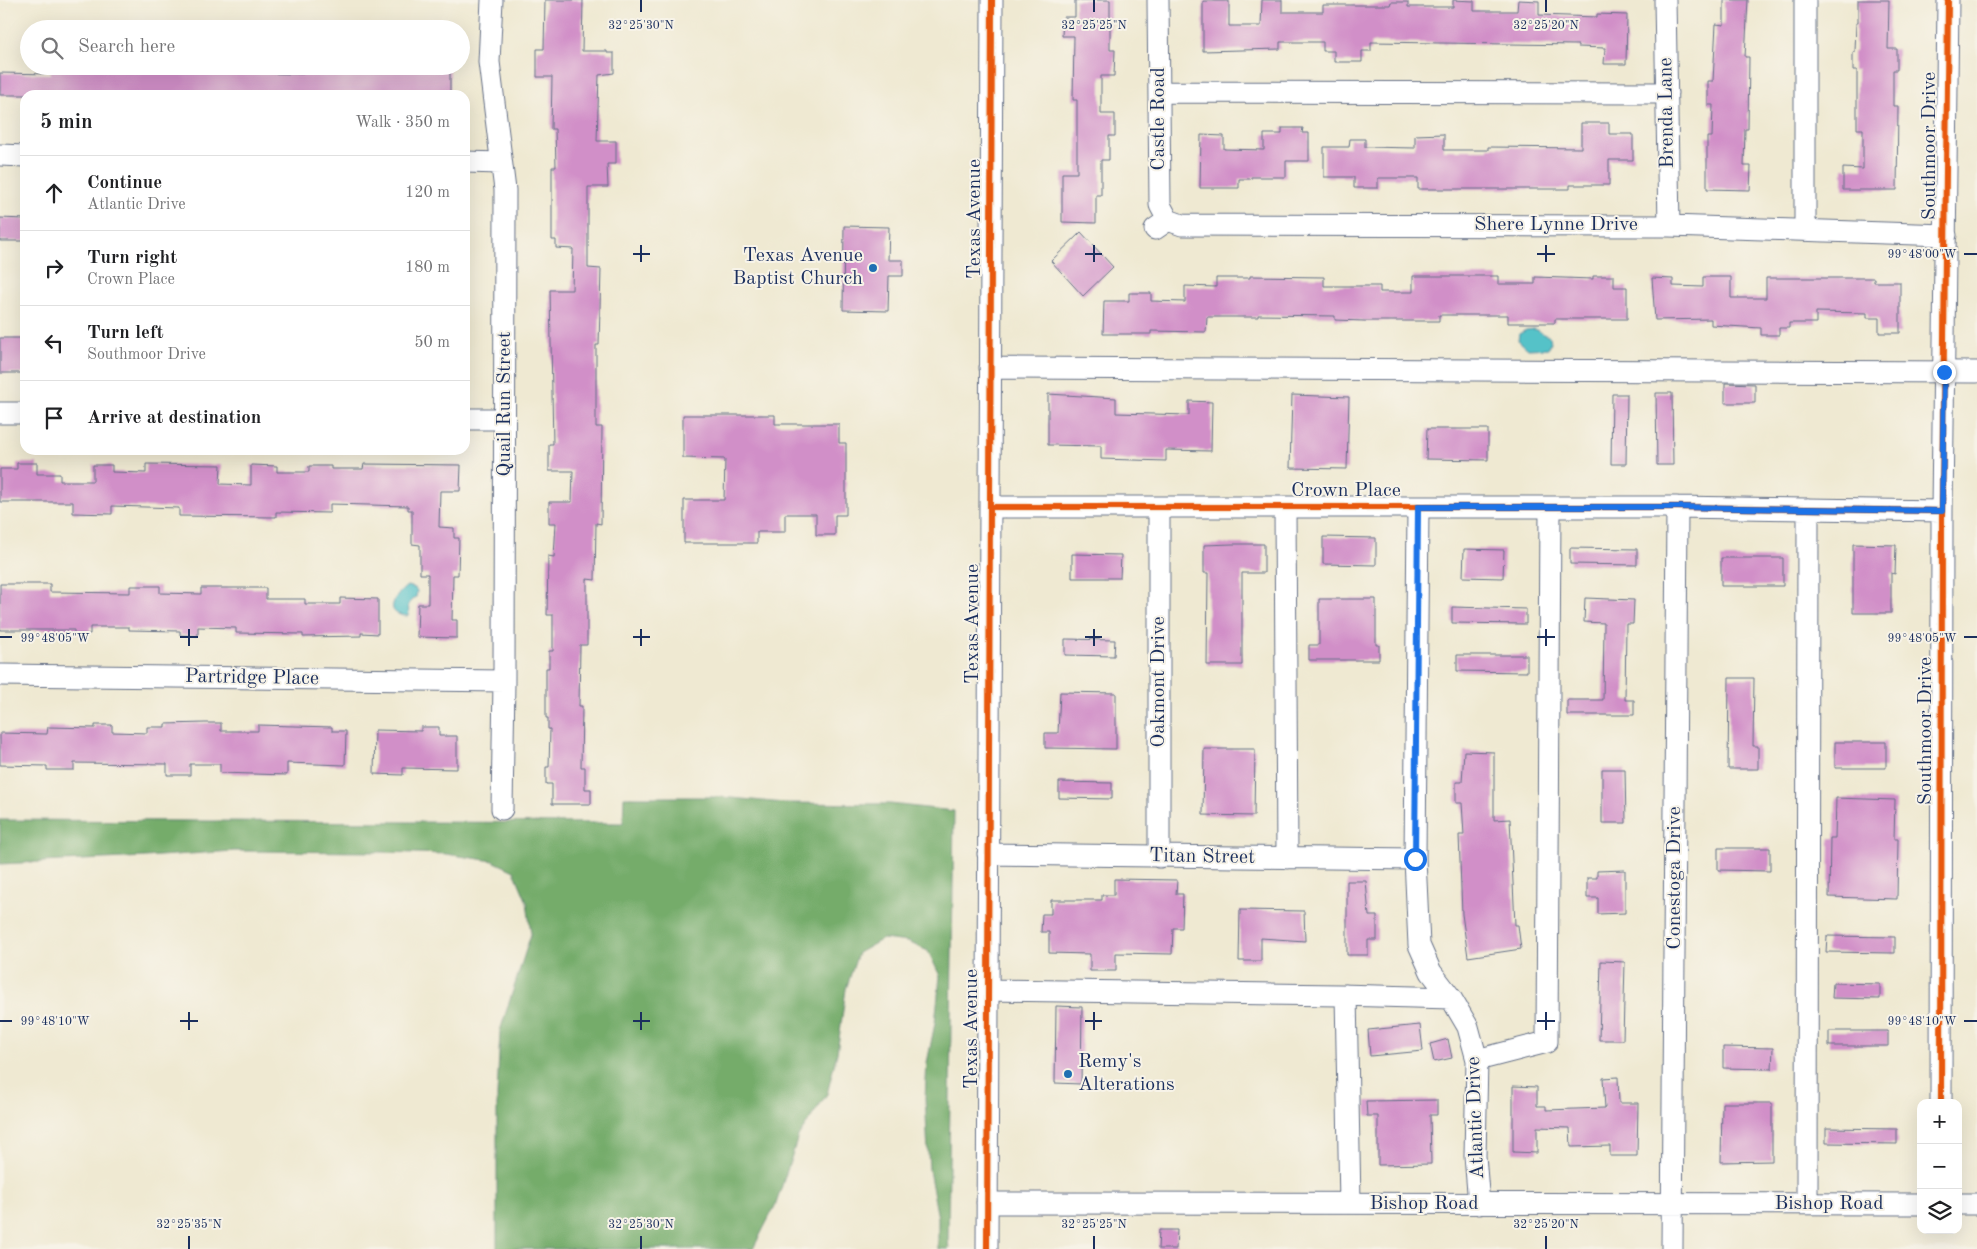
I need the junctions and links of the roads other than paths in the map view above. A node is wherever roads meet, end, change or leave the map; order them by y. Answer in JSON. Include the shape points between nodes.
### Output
{"nodes":[{"id":1,"x":492,"y":0,"type":"edge"},
{"id":2,"x":992,"y":0,"type":"edge"},
{"id":3,"x":1158,"y":0,"type":"edge"},
{"id":4,"x":1665,"y":0,"type":"edge"},
{"id":5,"x":1805,"y":0,"type":"edge"},
{"id":6,"x":1948,"y":0,"type":"edge"},
{"id":7,"x":1159,"y":92,"type":"junction"},
{"id":8,"x":1667,"y":93,"type":"junction"},
{"id":9,"x":0,"y":155,"type":"edge"},
{"id":10,"x":20,"y":156,"type":"edge"},
{"id":11,"x":470,"y":162,"type":"edge"},
{"id":12,"x":501,"y":163,"type":"junction"},
{"id":13,"x":1161,"y":224,"type":"joint"},
{"id":14,"x":1669,"y":226,"type":"junction"},
{"id":15,"x":1805,"y":230,"type":"junction"},
{"id":16,"x":1946,"y":235,"type":"junction"},
{"id":17,"x":990,"y":368,"type":"junction"},
{"id":18,"x":1944,"y":372,"type":"junction"},
{"id":19,"x":1977,"y":372,"type":"edge"},
{"id":20,"x":0,"y":413,"type":"edge"},
{"id":21,"x":20,"y":413,"type":"edge"},
{"id":22,"x":470,"y":419,"type":"edge"},
{"id":23,"x":504,"y":419,"type":"junction"},
{"id":24,"x":990,"y":507,"type":"junction"},
{"id":25,"x":1159,"y":507,"type":"junction"},
{"id":26,"x":1285,"y":507,"type":"junction"},
{"id":27,"x":1418,"y":507,"type":"junction"},
{"id":28,"x":1550,"y":507,"type":"junction"},
{"id":29,"x":1677,"y":507,"type":"junction"},
{"id":30,"x":1808,"y":509,"type":"junction"},
{"id":31,"x":1942,"y":511,"type":"junction"},
{"id":32,"x":0,"y":675,"type":"edge"},
{"id":33,"x":504,"y":681,"type":"junction"},
{"id":34,"x":502,"y":809,"type":"dead end"},
{"id":35,"x":988,"y":854,"type":"junction"},
{"id":36,"x":1159,"y":856,"type":"junction"},
{"id":37,"x":1287,"y":858,"type":"junction"},
{"id":38,"x":1415,"y":859,"type":"junction"},
{"id":39,"x":988,"y":990,"type":"junction"},
{"id":40,"x":1346,"y":995,"type":"junction"},
{"id":41,"x":1451,"y":998,"type":"junction"},
{"id":42,"x":1477,"y":1060,"type":"junction"},
{"id":43,"x":1941,"y":1099,"type":"edge"},
{"id":44,"x":988,"y":1203,"type":"junction"},
{"id":45,"x":1350,"y":1203,"type":"junction"},
{"id":46,"x":1479,"y":1204,"type":"junction"},
{"id":47,"x":1672,"y":1204,"type":"junction"},
{"id":48,"x":1807,"y":1204,"type":"junction"},
{"id":49,"x":1917,"y":1204,"type":"edge"},
{"id":50,"x":1962,"y":1204,"type":"edge"},
{"id":51,"x":1977,"y":1204,"type":"edge"},
{"id":52,"x":987,"y":1249,"type":"edge"},
{"id":53,"x":1672,"y":1249,"type":"edge"}],
"edges":[{"from":1,"to":12,"type":"street","name":"Quail Run Street","via":[[489,62]]},
{"from":2,"to":17,"type":"street","name":"Texas Avenue"},
{"from":3,"to":7,"type":"street","name":"Castle Road"},
{"from":4,"to":8,"type":"street","name":"Brenda Lane"},
{"from":5,"to":15,"type":"street"},
{"from":6,"to":16,"type":"street","name":"Southmoor Drive"},
{"from":7,"to":8,"type":"street"},
{"from":7,"to":13,"type":"street","name":"Castle Road"},
{"from":8,"to":14,"type":"street","name":"Brenda Lane"},
{"from":9,"to":10,"type":"street"},
{"from":11,"to":12,"type":"street"},
{"from":12,"to":23,"type":"street","name":"Quail Run Street","via":[[505,190]]},
{"from":13,"to":14,"type":"street","name":"Shere Lynne Drive"},
{"from":14,"to":15,"type":"street","name":"Shere Lynne Drive"},
{"from":15,"to":16,"type":"street","name":"Shere Lynne Drive"},
{"from":16,"to":18,"type":"street","name":"Southmoor Drive"},
{"from":17,"to":18,"type":"street"},
{"from":17,"to":24,"type":"street","name":"Texas Avenue"},
{"from":18,"to":19,"type":"street"},
{"from":18,"to":31,"type":"street","name":"Southmoor Drive"},
{"from":20,"to":21,"type":"street"},
{"from":22,"to":23,"type":"street"},
{"from":23,"to":33,"type":"street","name":"Quail Run Street"},
{"from":24,"to":25,"type":"street","name":"Crown Place"},
{"from":24,"to":35,"type":"street","name":"Texas Avenue"},
{"from":25,"to":26,"type":"street","name":"Crown Place"},
{"from":25,"to":36,"type":"street","name":"Oakmont Drive"},
{"from":26,"to":27,"type":"street","name":"Crown Place"},
{"from":26,"to":37,"type":"street"},
{"from":27,"to":28,"type":"street","name":"Crown Place"},
{"from":27,"to":38,"type":"street","name":"Atlantic Drive"},
{"from":28,"to":29,"type":"street","name":"Crown Place"},
{"from":28,"to":42,"type":"street","via":[[1547,1042]]},
{"from":29,"to":30,"type":"street","name":"Crown Place"},
{"from":29,"to":47,"type":"street","name":"Conestoga Drive"},
{"from":30,"to":31,"type":"street","name":"Crown Place"},
{"from":30,"to":48,"type":"street"},
{"from":31,"to":43,"type":"street","name":"Southmoor Drive"},
{"from":32,"to":33,"type":"street","name":"Partridge Place"},
{"from":33,"to":34,"type":"street","name":"Quail Run Street"},
{"from":35,"to":36,"type":"street","name":"Titan Street"},
{"from":35,"to":39,"type":"street","name":"Texas Avenue"},
{"from":36,"to":37,"type":"street","name":"Titan Street"},
{"from":37,"to":38,"type":"street","name":"Titan Street"},
{"from":38,"to":41,"type":"street","name":"Atlantic Drive","via":[[1419,945],[1431,972]]},
{"from":39,"to":40,"type":"street"},
{"from":39,"to":44,"type":"street","name":"Texas Avenue"},
{"from":40,"to":41,"type":"street"},
{"from":40,"to":45,"type":"street"},
{"from":41,"to":42,"type":"street","name":"Atlantic Drive","via":[[1468,1028]]},
{"from":42,"to":46,"type":"street","name":"Atlantic Drive","via":[[1475,1156]]},
{"from":44,"to":45,"type":"street","name":"Bishop Road"},
{"from":44,"to":52,"type":"street","name":"Texas Avenue"},
{"from":45,"to":46,"type":"street","name":"Bishop Road"},
{"from":46,"to":47,"type":"street","name":"Bishop Road"},
{"from":47,"to":48,"type":"street","name":"Bishop Road"},
{"from":47,"to":53,"type":"street","name":"Conestoga Drive"},
{"from":48,"to":49,"type":"street","name":"Bishop Road"},
{"from":50,"to":51,"type":"street"}]}
